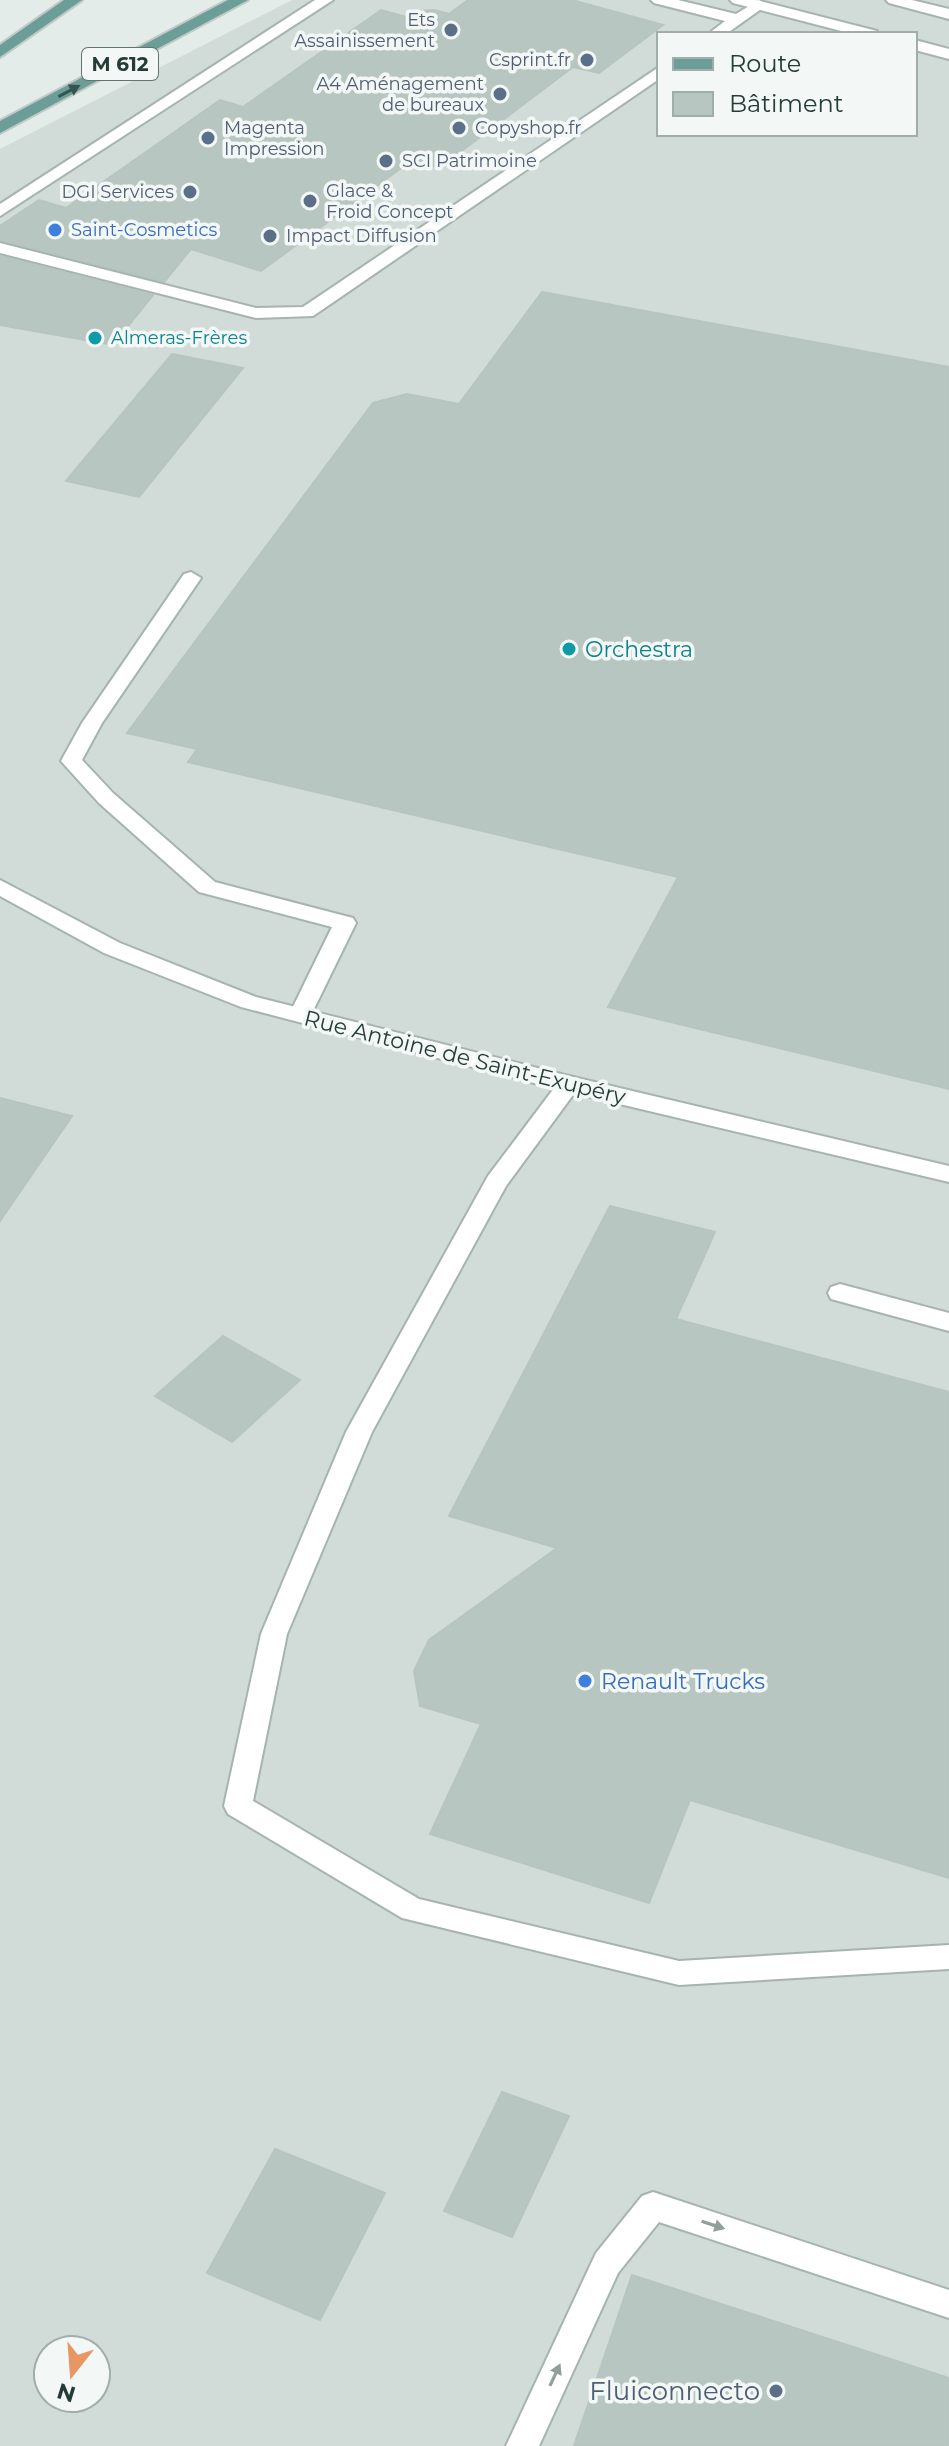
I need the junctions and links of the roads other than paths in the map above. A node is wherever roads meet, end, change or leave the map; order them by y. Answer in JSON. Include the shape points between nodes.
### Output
{"nodes":[{"id":1,"x":74,"y":0,"type":"edge"},
{"id":2,"x":240,"y":0,"type":"edge"},
{"id":3,"x":325,"y":0,"type":"edge"},
{"id":4,"x":659,"y":0,"type":"edge"},
{"id":5,"x":738,"y":0,"type":"edge"},
{"id":6,"x":894,"y":0,"type":"edge"},
{"id":7,"x":759,"y":5,"type":"junction"},
{"id":8,"x":949,"y":14,"type":"edge"},
{"id":9,"x":738,"y":19,"type":"junction"},
{"id":10,"x":719,"y":32,"type":"edge"},
{"id":11,"x":863,"y":32,"type":"edge"},
{"id":12,"x":917,"y":46,"type":"edge"},
{"id":13,"x":0,"y":52,"type":"edge"},
{"id":14,"x":949,"y":54,"type":"edge"},
{"id":15,"x":657,"y":73,"type":"edge"},
{"id":16,"x":0,"y":128,"type":"edge"},
{"id":17,"x":0,"y":211,"type":"edge"},
{"id":18,"x":0,"y":248,"type":"edge"},
{"id":19,"x":191,"y":578,"type":"dead end"},
{"id":20,"x":0,"y":887,"type":"edge"},
{"id":21,"x":300,"y":1015,"type":"junction"},
{"id":22,"x":569,"y":1084,"type":"junction"},
{"id":23,"x":949,"y":1174,"type":"edge"},
{"id":24,"x":840,"y":1293,"type":"dead end"},
{"id":25,"x":949,"y":1322,"type":"edge"},
{"id":26,"x":949,"y":1957,"type":"edge"},
{"id":27,"x":949,"y":2304,"type":"edge"},
{"id":28,"x":522,"y":2446,"type":"edge"}],
"edges":[{"from":1,"to":13,"type":"main road"},
{"from":16,"to":2,"type":"main road","number":"M 612","one_way":true},
{"from":3,"to":17,"type":"street"},
{"from":4,"to":9,"type":"street"},
{"from":5,"to":7,"type":"street"},
{"from":6,"to":8,"type":"street"},
{"from":7,"to":9,"type":"street"},
{"from":7,"to":11,"type":"street"},
{"from":9,"to":10,"type":"street"},
{"from":12,"to":14,"type":"street"},
{"from":15,"to":18,"type":"street","via":[[307,312],[256,313]]},
{"from":19,"to":21,"type":"street","via":[[71,761],[207,887],[345,923]]},
{"from":20,"to":21,"type":"street","name":"Rue Antoine de Saint-Exupéry","via":[[112,948],[249,1002]]},
{"from":21,"to":22,"type":"street","name":"Rue Antoine de Saint-Exupéry"},
{"from":22,"to":23,"type":"street","name":"Rue Antoine de Saint-Exupéry"},
{"from":22,"to":26,"type":"street","via":[[496,1182],[359,1432],[274,1634],[238,1806],[412,1909],[679,1973]]},
{"from":24,"to":25,"type":"street"},
{"from":28,"to":27,"type":"street","one_way":true,"via":[[607,2263],[653,2206]]}]}
